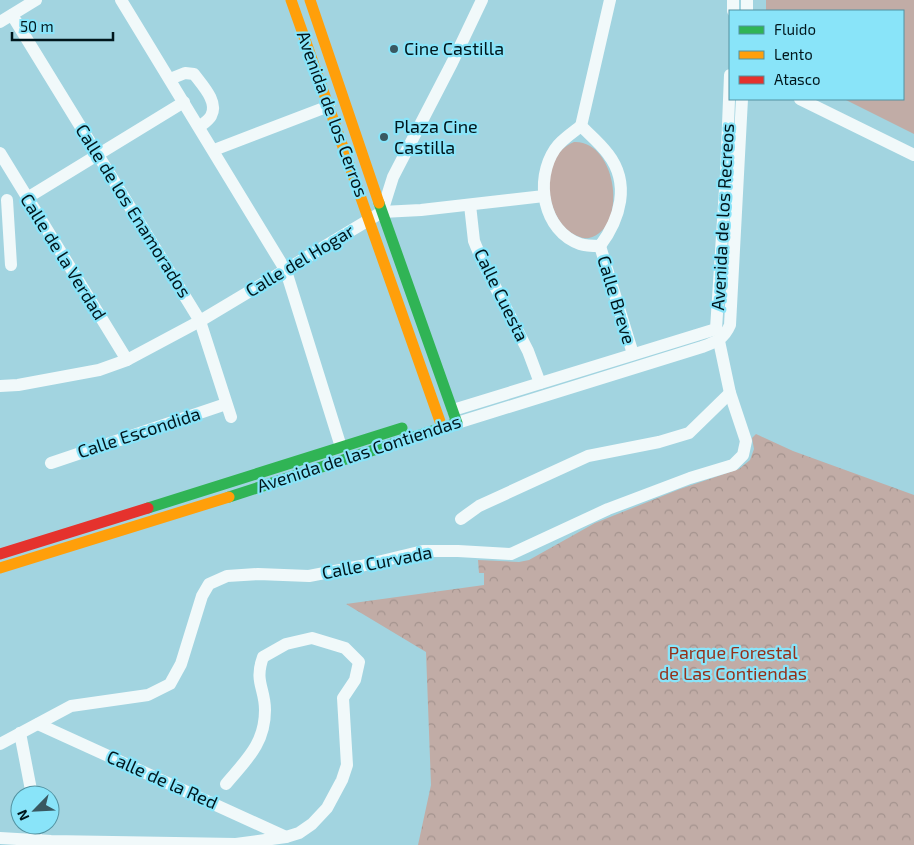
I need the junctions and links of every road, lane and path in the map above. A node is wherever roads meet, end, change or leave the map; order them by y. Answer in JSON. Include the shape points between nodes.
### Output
{"nodes":[{"id":1,"x":36,"y":0,"type":"edge"},
{"id":2,"x":121,"y":0,"type":"edge"},
{"id":3,"x":291,"y":0,"type":"edge"},
{"id":4,"x":310,"y":0,"type":"edge"},
{"id":5,"x":482,"y":0,"type":"edge"},
{"id":6,"x":610,"y":0,"type":"edge"},
{"id":7,"x":12,"y":15,"type":"junction"},
{"id":8,"x":0,"y":22,"type":"edge"},
{"id":9,"x":170,"y":79,"type":"junction"},
{"id":10,"x":729,"y":100,"type":"edge"},
{"id":11,"x":742,"y":100,"type":"edge"},
{"id":12,"x":802,"y":100,"type":"edge"},
{"id":13,"x":184,"y":102,"type":"junction"},
{"id":14,"x":329,"y":106,"type":"junction"},
{"id":15,"x":581,"y":126,"type":"junction"},
{"id":16,"x":200,"y":127,"type":"junction"},
{"id":17,"x":214,"y":150,"type":"junction"},
{"id":18,"x":0,"y":153,"type":"edge"},
{"id":19,"x":98,"y":155,"type":"junction"},
{"id":20,"x":914,"y":155,"type":"edge"},
{"id":21,"x":370,"y":177,"type":"junction"},
{"id":22,"x":393,"y":177,"type":"junction"},
{"id":23,"x":25,"y":195,"type":"junction"},
{"id":24,"x":544,"y":196,"type":"junction"},
{"id":25,"x":4,"y":200,"type":"edge"},
{"id":26,"x":470,"y":205,"type":"junction"},
{"id":27,"x":403,"y":210,"type":"junction"},
{"id":28,"x":382,"y":212,"type":"junction"},
{"id":29,"x":370,"y":219,"type":"junction"},
{"id":30,"x":389,"y":233,"type":"junction"},
{"id":31,"x":600,"y":246,"type":"junction"},
{"id":32,"x":11,"y":266,"type":"dead end"},
{"id":33,"x":286,"y":271,"type":"junction"},
{"id":34,"x":200,"y":321,"type":"junction"},
{"id":35,"x":718,"y":335,"type":"junction"},
{"id":36,"x":633,"y":354,"type":"junction"},
{"id":37,"x":127,"y":360,"type":"junction"},
{"id":38,"x":540,"y":383,"type":"junction"},
{"id":39,"x":0,"y":386,"type":"edge"},
{"id":40,"x":730,"y":392,"type":"junction"},
{"id":41,"x":226,"y":404,"type":"junction"},
{"id":42,"x":453,"y":410,"type":"junction"},
{"id":43,"x":439,"y":414,"type":"junction"},
{"id":44,"x":231,"y":417,"type":"dead end"},
{"id":45,"x":424,"y":420,"type":"dead end"},
{"id":46,"x":457,"y":423,"type":"junction"},
{"id":47,"x":410,"y":425,"type":"dead end"},
{"id":48,"x":442,"y":427,"type":"junction"},
{"id":49,"x":341,"y":447,"type":"junction"},
{"id":50,"x":51,"y":462,"type":"dead end"},
{"id":51,"x":462,"y":519,"type":"dead end"},
{"id":52,"x":0,"y":554,"type":"edge"},
{"id":53,"x":0,"y":568,"type":"edge"},
{"id":54,"x":38,"y":724,"type":"junction"},
{"id":55,"x":20,"y":733,"type":"junction"},
{"id":56,"x":0,"y":744,"type":"edge"},
{"id":57,"x":226,"y":784,"type":"dead end"},
{"id":58,"x":30,"y":785,"type":"edge"},
{"id":59,"x":243,"y":818,"type":"junction"},
{"id":60,"x":36,"y":835,"type":"edge"},
{"id":61,"x":286,"y":837,"type":"junction"},
{"id":62,"x":0,"y":838,"type":"edge"},
{"id":63,"x":36,"y":840,"type":"junction"},
{"id":64,"x":51,"y":843,"type":"edge"},
{"id":65,"x":236,"y":844,"type":"junction"}],
"edges":[{"from":1,"to":7,"type":"street"},
{"from":2,"to":9,"type":"street"},
{"from":3,"to":14,"type":"street","name":"Avenida de los Cerros"},
{"from":4,"to":21,"type":"street","name":"Avenida de los Cerros"},
{"from":5,"to":22,"type":"street"},
{"from":6,"to":15,"type":"street"},
{"from":7,"to":8,"type":"street"},
{"from":7,"to":19,"type":"street","name":"Calle de los Enamorados"},
{"from":9,"to":13,"type":"street"},
{"from":9,"to":16,"type":"street","via":[[185,73],[194,74],[205,89],[213,104],[211,116]]},
{"from":10,"to":35,"type":"street","name":"Avenida de los Recreos"},
{"from":11,"to":35,"type":"street","name":"Avenida de los Recreos","via":[[730,325],[726,334]]},
{"from":12,"to":20,"type":"street"},
{"from":13,"to":16,"type":"street"},
{"from":13,"to":19,"type":"street"},
{"from":14,"to":17,"type":"street"},
{"from":14,"to":29,"type":"street","name":"Avenida de los Cerros"},
{"from":15,"to":24,"type":"street","via":[[556,148],[548,162]]},
{"from":15,"to":31,"type":"street","via":[[609,155],[617,170],[620,186],[617,218]]},
{"from":16,"to":17,"type":"street"},
{"from":17,"to":33,"type":"street"},
{"from":18,"to":23,"type":"street","name":"Calle de la Verdad"},
{"from":19,"to":23,"type":"street"},
{"from":19,"to":34,"type":"street","name":"Calle de los Enamorados"},
{"from":21,"to":22,"type":"street","name":"Avenida de los Cerros"},
{"from":21,"to":28,"type":"street","name":"Avenida de los Cerros"},
{"from":22,"to":27,"type":"street","via":[[393,200]]},
{"from":22,"to":28,"type":"street"},
{"from":23,"to":25,"type":"street"},
{"from":23,"to":37,"type":"street","name":"Calle de la Verdad"},
{"from":24,"to":26,"type":"street"},
{"from":24,"to":31,"type":"street","via":[[548,213],[562,233],[582,245]]},
{"from":25,"to":32,"type":"street"},
{"from":26,"to":27,"type":"street"},
{"from":26,"to":38,"type":"street","name":"Calle Cuesta","via":[[477,248],[528,351]]},
{"from":27,"to":28,"type":"street"},
{"from":27,"to":30,"type":"street"},
{"from":28,"to":29,"type":"street","name":"Calle del Hogar"},
{"from":28,"to":30,"type":"street","name":"Avenida de los Cerros"},
{"from":29,"to":33,"type":"street","name":"Calle del Hogar"},
{"from":29,"to":43,"type":"street","name":"Avenida de los Cerros"},
{"from":30,"to":42,"type":"street","name":"Avenida de los Cerros"},
{"from":31,"to":36,"type":"street","name":"Calle Breve"},
{"from":33,"to":34,"type":"street","name":"Calle del Hogar"},
{"from":33,"to":49,"type":"street"},
{"from":34,"to":37,"type":"street","name":"Calle del Hogar"},
{"from":34,"to":41,"type":"street","name":"Calle de los Enamorados"},
{"from":35,"to":36,"type":"street","name":"Avenida de las Contiendas"},
{"from":35,"to":40,"type":"street","name":"Calle Curvada"},
{"from":35,"to":46,"type":"street","name":"Avenida de las Contiendas"},
{"from":36,"to":38,"type":"street","name":"Avenida de las Contiendas"},
{"from":37,"to":39,"type":"street","name":"Calle del Hogar","via":[[99,370]]},
{"from":38,"to":42,"type":"street","name":"Avenida de las Contiendas"},
{"from":40,"to":51,"type":"street","via":[[689,433],[588,456],[488,502]]},
{"from":40,"to":54,"type":"street","name":"Calle Curvada","via":[[746,441],[743,456],[733,465],[608,509],[511,554],[424,551],[309,576],[227,576],[209,584],[202,596],[181,664],[170,684],[148,695],[71,706]]},
{"from":41,"to":44,"type":"street","name":"Calle de los Enamorados"},
{"from":41,"to":50,"type":"street","name":"Calle Escondida"},
{"from":42,"to":43,"type":"street","name":"Avenida de las Contiendas"},
{"from":42,"to":46,"type":"street","name":"Avenida de los Cerros"},
{"from":43,"to":45,"type":"street","name":"Avenida de las Contiendas"},
{"from":43,"to":48,"type":"street","name":"Avenida de los Cerros"},
{"from":46,"to":48,"type":"street","name":"Avenida de las Contiendas"},
{"from":47,"to":49,"type":"street","name":"Avenida de las Contiendas"},
{"from":48,"to":53,"type":"street","name":"Avenida de las Contiendas"},
{"from":49,"to":52,"type":"street","name":"Avenida de las Contiendas"},
{"from":54,"to":55,"type":"street"},
{"from":54,"to":59,"type":"street","name":"Calle de la Red"},
{"from":55,"to":56,"type":"street"},
{"from":55,"to":58,"type":"street"},
{"from":57,"to":61,"type":"street","via":[[255,750],[261,733],[265,710],[259,670],[263,657],[286,644],[312,638],[345,648],[359,662],[355,680],[343,698],[347,765],[327,808],[312,824]]},
{"from":59,"to":61,"type":"street","name":"Calle de la Red"},
{"from":59,"to":65,"type":"street","via":[[247,832]]},
{"from":60,"to":63,"type":"street"},
{"from":61,"to":65,"type":"street"},
{"from":62,"to":63,"type":"street"},
{"from":63,"to":64,"type":"street"},
{"from":64,"to":65,"type":"street"}]}
